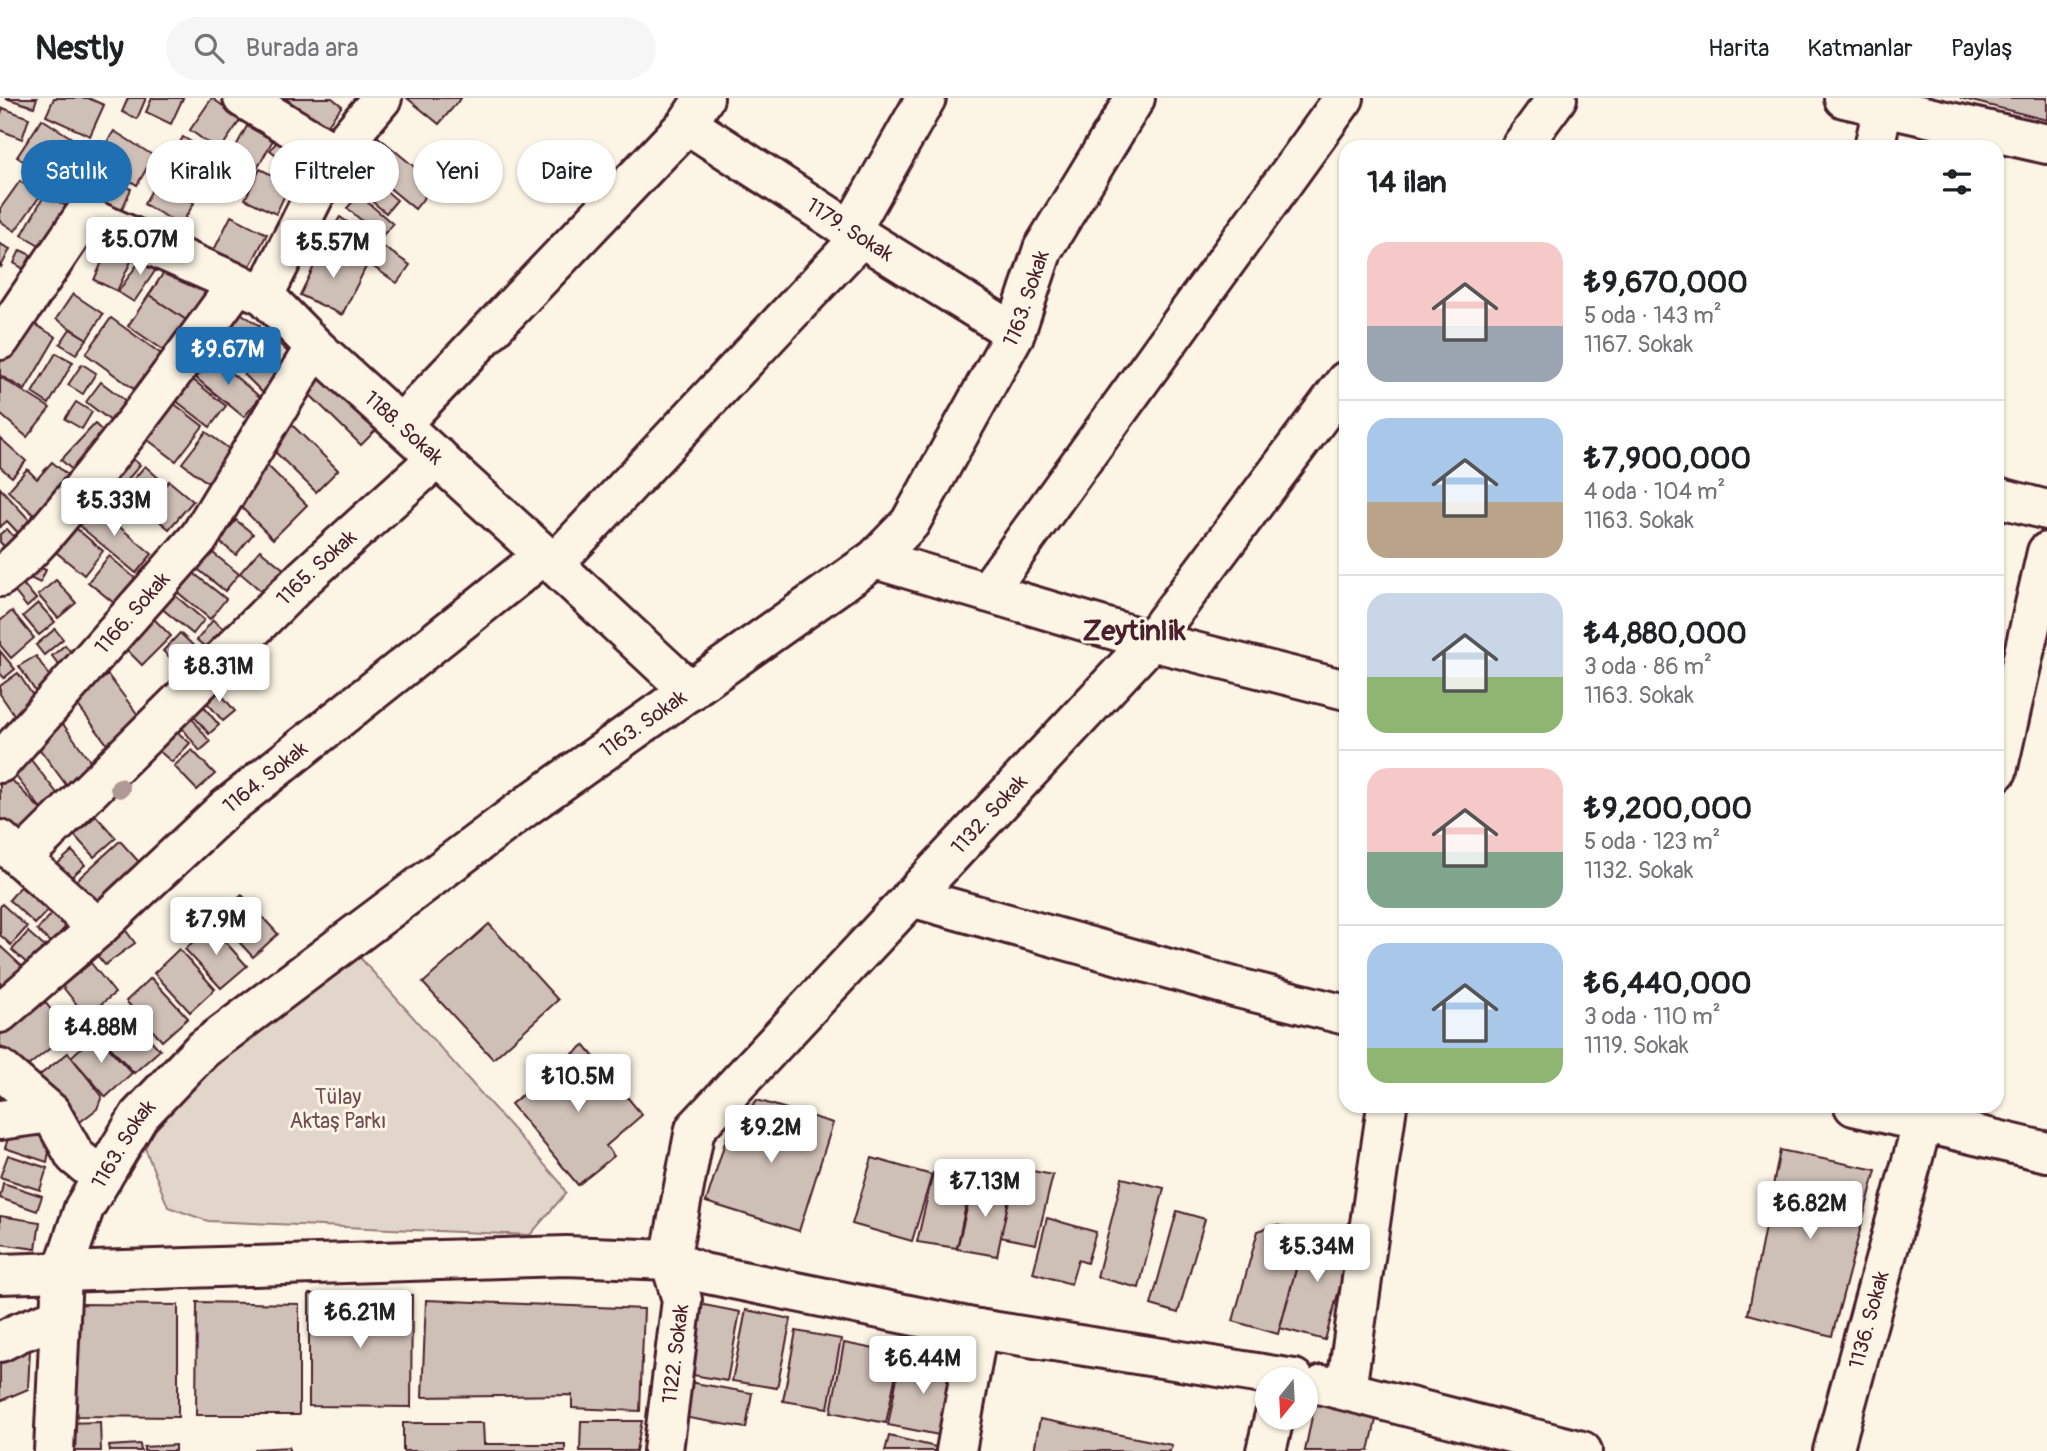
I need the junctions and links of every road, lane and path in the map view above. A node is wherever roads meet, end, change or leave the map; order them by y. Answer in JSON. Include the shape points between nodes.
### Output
{"nodes":[{"id":1,"x":243,"y":98,"type":"edge"},
{"id":2,"x":382,"y":98,"type":"edge"},
{"id":3,"x":926,"y":98,"type":"edge"},
{"id":4,"x":1135,"y":98,"type":"edge"},
{"id":5,"x":1345,"y":98,"type":"edge"},
{"id":6,"x":1557,"y":98,"type":"edge"},
{"id":7,"x":1844,"y":98,"type":"edge"},
{"id":8,"x":1883,"y":108,"type":"junction"},
{"id":9,"x":696,"y":111,"type":"edge"},
{"id":10,"x":312,"y":140,"type":"edge"},
{"id":11,"x":347,"y":140,"type":"edge"},
{"id":12,"x":1526,"y":140,"type":"edge"},
{"id":13,"x":1876,"y":140,"type":"edge"},
{"id":14,"x":2047,"y":144,"type":"edge"},
{"id":15,"x":305,"y":203,"type":"edge"},
{"id":16,"x":856,"y":233,"type":"junction"},
{"id":17,"x":251,"y":289,"type":"junction"},
{"id":18,"x":1015,"y":332,"type":"junction"},
{"id":19,"x":0,"y":340,"type":"edge"},
{"id":20,"x":316,"y":347,"type":"junction"},
{"id":21,"x":1339,"y":390,"type":"edge"},
{"id":22,"x":401,"y":424,"type":"junction"},
{"id":23,"x":438,"y":457,"type":"junction"},
{"id":24,"x":2004,"y":499,"type":"edge"},
{"id":25,"x":2047,"y":510,"type":"edge"},
{"id":26,"x":2047,"y":552,"type":"edge"},
{"id":27,"x":549,"y":559,"type":"junction"},
{"id":28,"x":875,"y":559,"type":"junction"},
{"id":29,"x":0,"y":577,"type":"edge"},
{"id":30,"x":987,"y":592,"type":"junction"},
{"id":31,"x":1151,"y":642,"type":"junction"},
{"id":32,"x":1339,"y":688,"type":"edge"},
{"id":33,"x":690,"y":691,"type":"junction"},
{"id":34,"x":2004,"y":740,"type":"edge"},
{"id":35,"x":0,"y":762,"type":"edge"},
{"id":36,"x":10,"y":850,"type":"edge"},
{"id":37,"x":911,"y":897,"type":"junction"},
{"id":38,"x":98,"y":928,"type":"junction"},
{"id":39,"x":0,"y":1013,"type":"edge"},
{"id":40,"x":1339,"y":1013,"type":"edge"},
{"id":41,"x":0,"y":1069,"type":"edge"},
{"id":42,"x":51,"y":1113,"type":"junction"},
{"id":43,"x":1386,"y":1113,"type":"edge"},
{"id":44,"x":1925,"y":1114,"type":"edge"},
{"id":45,"x":0,"y":1120,"type":"edge"},
{"id":46,"x":2047,"y":1152,"type":"edge"},
{"id":47,"x":102,"y":1178,"type":"junction"},
{"id":48,"x":670,"y":1260,"type":"junction"},
{"id":49,"x":62,"y":1273,"type":"junction"},
{"id":50,"x":0,"y":1274,"type":"edge"},
{"id":51,"x":60,"y":1317,"type":"junction"},
{"id":52,"x":978,"y":1329,"type":"junction"},
{"id":53,"x":0,"y":1342,"type":"edge"},
{"id":54,"x":1255,"y":1373,"type":"edge"},
{"id":55,"x":1318,"y":1384,"type":"edge"},
{"id":56,"x":1346,"y":1390,"type":"junction"},
{"id":57,"x":1271,"y":1430,"type":"edge"},
{"id":58,"x":1572,"y":1450,"type":"edge"},
{"id":59,"x":54,"y":1451,"type":"edge"},
{"id":60,"x":663,"y":1451,"type":"edge"},
{"id":61,"x":957,"y":1451,"type":"edge"},
{"id":62,"x":1266,"y":1451,"type":"edge"},
{"id":63,"x":1833,"y":1451,"type":"edge"}],
"edges":[{"from":1,"to":10,"type":"street"},
{"from":2,"to":11,"type":"street"},
{"from":3,"to":16,"type":"street"},
{"from":4,"to":18,"type":"street","name":"1163. Sokak","via":[[1043,249]]},
{"from":5,"to":30,"type":"street"},
{"from":6,"to":12,"type":"street"},
{"from":7,"to":8,"type":"street"},
{"from":8,"to":13,"type":"street"},
{"from":8,"to":14,"type":"street"},
{"from":9,"to":16,"type":"street","name":"1179. Sokak"},
{"from":9,"to":22,"type":"street"},
{"from":15,"to":17,"type":"street"},
{"from":16,"to":18,"type":"street","name":"1179. Sokak"},
{"from":16,"to":27,"type":"street","name":"1164. Sokak"},
{"from":17,"to":19,"type":"street","name":"1188. Sokak","via":[[84,216]]},
{"from":17,"to":20,"type":"street","name":"1188. Sokak"},
{"from":17,"to":29,"type":"street","via":[[53,524]]},
{"from":18,"to":28,"type":"street","name":"1163. Sokak","via":[[910,523]]},
{"from":20,"to":22,"type":"street","name":"1188. Sokak"},
{"from":20,"to":35,"type":"street","name":"1166. Sokak","via":[[200,536]]},
{"from":21,"to":31,"type":"street","name":"1132. Sokak"},
{"from":22,"to":23,"type":"street","name":"1188. Sokak"},
{"from":23,"to":27,"type":"street","name":"1188. Sokak"},
{"from":23,"to":36,"type":"street","name":"1165. Sokak"},
{"from":24,"to":25,"type":"street"},
{"from":26,"to":34,"type":"street"},
{"from":27,"to":33,"type":"street","name":"1188. Sokak"},
{"from":27,"to":38,"type":"street","name":"1164. Sokak","via":[[225,809]]},
{"from":28,"to":30,"type":"street"},
{"from":28,"to":33,"type":"street","name":"1163. Sokak"},
{"from":30,"to":31,"type":"street"},
{"from":31,"to":32,"type":"street"},
{"from":31,"to":37,"type":"street","name":"1132. Sokak"},
{"from":33,"to":47,"type":"street","name":"1163. Sokak","via":[[528,805],[202,1050],[139,1116]]},
{"from":36,"to":38,"type":"street"},
{"from":37,"to":40,"type":"street"},
{"from":37,"to":48,"type":"street","name":"1132. Sokak","via":[[695,1129]]},
{"from":38,"to":39,"type":"street","name":"1164. Sokak"},
{"from":41,"to":42,"type":"street"},
{"from":42,"to":45,"type":"street"},
{"from":42,"to":47,"type":"street","via":[[75,1156]]},
{"from":43,"to":56,"type":"street"},
{"from":44,"to":46,"type":"street"},
{"from":44,"to":63,"type":"street","name":"1136. Sokak"},
{"from":47,"to":49,"type":"street","name":"1163. Sokak","via":[[84,1208]]},
{"from":48,"to":49,"type":"street","via":[[566,1256]]},
{"from":48,"to":52,"type":"street","via":[[703,1273]]},
{"from":48,"to":60,"type":"street","name":"1122. Sokak","via":[[682,1300]]},
{"from":49,"to":50,"type":"street"},
{"from":49,"to":51,"type":"street","name":"1163. Sokak"},
{"from":51,"to":53,"type":"street"},
{"from":51,"to":59,"type":"street","name":"1163. Sokak"},
{"from":52,"to":54,"type":"street"},
{"from":52,"to":61,"type":"street"},
{"from":55,"to":56,"type":"street"},
{"from":56,"to":58,"type":"street"},
{"from":57,"to":62,"type":"street"}]}
